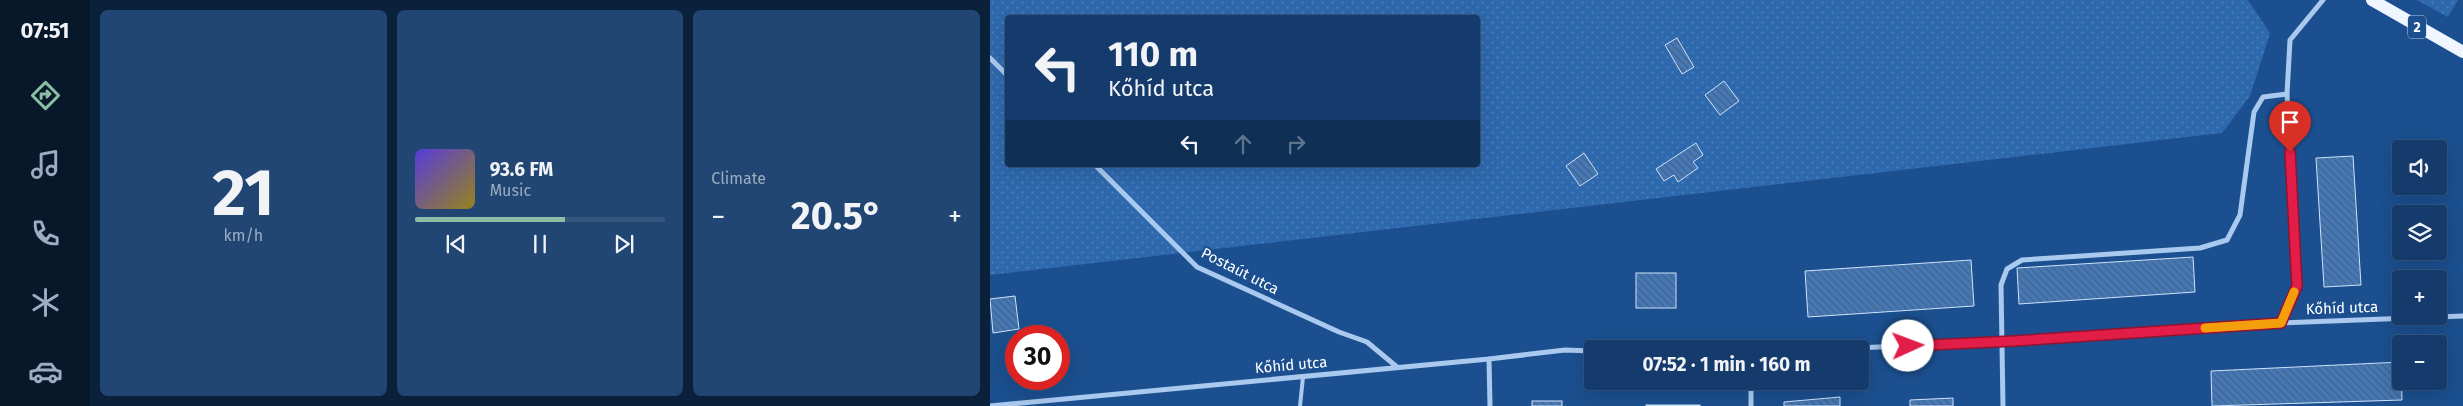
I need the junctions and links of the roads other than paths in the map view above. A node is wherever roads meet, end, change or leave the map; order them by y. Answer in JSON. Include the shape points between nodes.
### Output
{"nodes":[{"id":1,"x":2323,"y":0,"type":"edge"},
{"id":2,"x":2372,"y":0,"type":"edge"},
{"id":3,"x":2463,"y":52,"type":"edge"},
{"id":4,"x":990,"y":58,"type":"edge"},
{"id":5,"x":1005,"y":73,"type":"edge"},
{"id":6,"x":2287,"y":94,"type":"junction"},
{"id":7,"x":1097,"y":167,"type":"edge"},
{"id":8,"x":2463,"y":316,"type":"edge"},
{"id":9,"x":2281,"y":323,"type":"junction"},
{"id":10,"x":2001,"y":342,"type":"junction"},
{"id":11,"x":1869,"y":348,"type":"edge"},
{"id":12,"x":1584,"y":351,"type":"edge"},
{"id":13,"x":1489,"y":360,"type":"junction"},
{"id":14,"x":1397,"y":368,"type":"junction"},
{"id":15,"x":1303,"y":377,"type":"junction"},
{"id":16,"x":1751,"y":390,"type":"edge"},
{"id":17,"x":992,"y":406,"type":"edge"},
{"id":18,"x":1300,"y":406,"type":"edge"},
{"id":19,"x":1490,"y":406,"type":"edge"},
{"id":20,"x":1751,"y":406,"type":"edge"},
{"id":21,"x":2003,"y":406,"type":"edge"}],
"edges":[{"from":1,"to":6,"type":"street","name":"Kőhíd utca","via":[[2290,40]]},
{"from":2,"to":3,"type":"main road","number":"2"},
{"from":4,"to":5,"type":"street"},
{"from":6,"to":9,"type":"street","name":"Kőhíd utca","via":[[2297,286]]},
{"from":6,"to":10,"type":"street","via":[[2263,97],[2254,112],[2240,215],[2227,240],[2200,248],[2022,260],[2008,269],[2001,285]]},
{"from":7,"to":14,"type":"street","name":"Postaút utca","via":[[1197,267],[1367,342]]},
{"from":8,"to":9,"type":"street","name":"Kőhíd utca"},
{"from":9,"to":10,"type":"street","name":"Kőhíd utca"},
{"from":10,"to":11,"type":"street","name":"Kőhíd utca"},
{"from":10,"to":21,"type":"street"},
{"from":12,"to":13,"type":"street","name":"Kőhíd utca","via":[[1564,350]]},
{"from":13,"to":14,"type":"street","name":"Kőhíd utca"},
{"from":13,"to":19,"type":"street"},
{"from":14,"to":15,"type":"street","name":"Kőhíd utca"},
{"from":15,"to":17,"type":"street","name":"Kőhíd utca"},
{"from":15,"to":18,"type":"lane"},
{"from":16,"to":20,"type":"street"}]}
